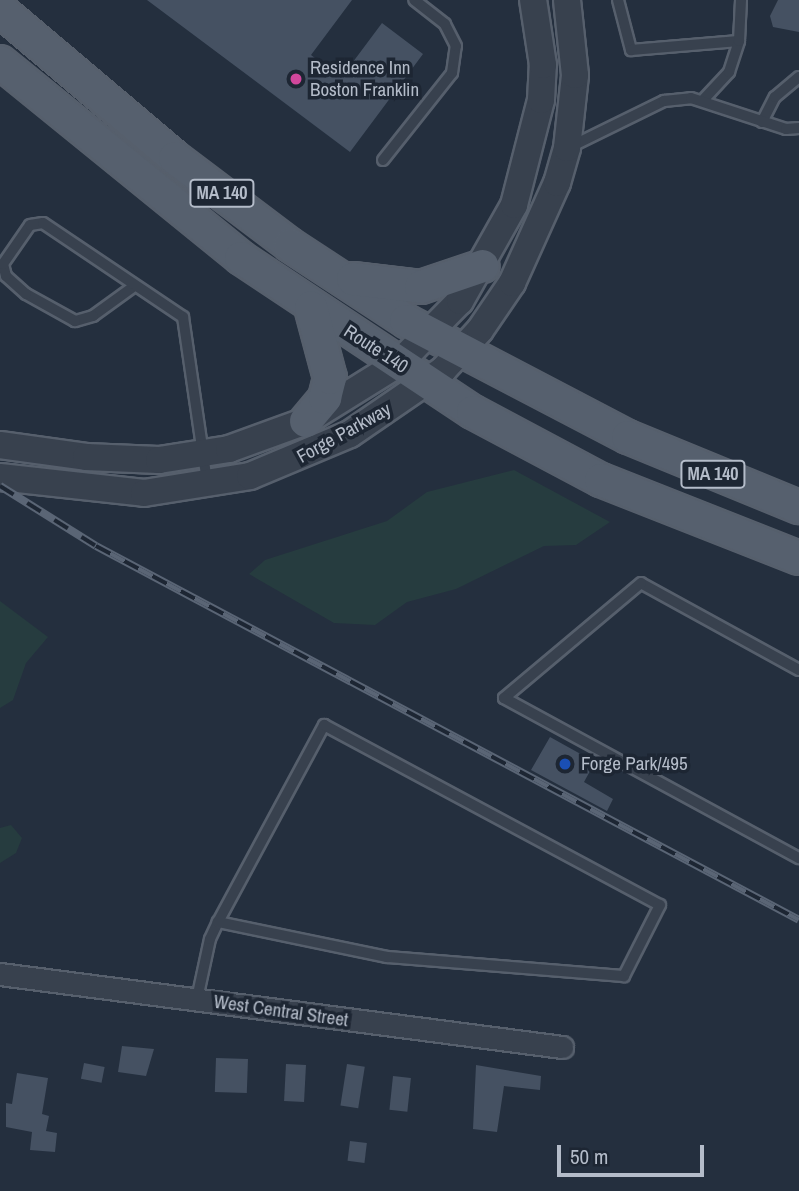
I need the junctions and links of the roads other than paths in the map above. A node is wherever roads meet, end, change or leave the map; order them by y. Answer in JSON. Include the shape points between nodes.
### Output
{"nodes":[{"id":1,"x":414,"y":0,"type":"edge"},
{"id":2,"x":567,"y":0,"type":"edge"},
{"id":3,"x":618,"y":0,"type":"edge"},
{"id":4,"x":741,"y":0,"type":"edge"},
{"id":5,"x":543,"y":2,"type":"edge"},
{"id":6,"x":0,"y":10,"type":"edge"},
{"id":7,"x":739,"y":41,"type":"junction"},
{"id":8,"x":0,"y":62,"type":"edge"},
{"id":9,"x":799,"y":77,"type":"edge"},
{"id":10,"x":704,"y":99,"type":"junction"},
{"id":11,"x":762,"y":122,"type":"junction"},
{"id":12,"x":799,"y":128,"type":"edge"},
{"id":13,"x":567,"y":148,"type":"junction"},
{"id":14,"x":383,"y":160,"type":"dead end"},
{"id":15,"x":483,"y":267,"type":"junction"},
{"id":16,"x":333,"y":275,"type":"junction"},
{"id":17,"x":133,"y":287,"type":"junction"},
{"id":18,"x":311,"y":307,"type":"junction"},
{"id":19,"x":430,"y":335,"type":"junction"},
{"id":20,"x":461,"y":353,"type":"junction"},
{"id":21,"x":399,"y":363,"type":"junction"},
{"id":22,"x":428,"y":382,"type":"junction"},
{"id":23,"x":306,"y":421,"type":"junction"},
{"id":24,"x":0,"y":445,"type":"edge"},
{"id":25,"x":205,"y":454,"type":"junction"},
{"id":26,"x":0,"y":477,"type":"edge"},
{"id":27,"x":208,"y":485,"type":"junction"},
{"id":28,"x":799,"y":507,"type":"edge"},
{"id":29,"x":799,"y":558,"type":"edge"},
{"id":30,"x":799,"y":670,"type":"edge"},
{"id":31,"x":799,"y":858,"type":"edge"},
{"id":32,"x":218,"y":922,"type":"junction"},
{"id":33,"x":0,"y":974,"type":"edge"},
{"id":34,"x":197,"y":999,"type":"junction"},
{"id":35,"x":562,"y":1047,"type":"dead end"}],
"edges":[{"from":1,"to":14,"type":"lane","via":[[445,24],[456,46],[452,73]]},
{"from":2,"to":13,"type":"street","name":"Forge Parkway","via":[[575,75]]},
{"from":3,"to":7,"type":"lane","via":[[631,50]]},
{"from":4,"to":7,"type":"lane"},
{"from":5,"to":15,"type":"street","name":"Forge Parkway","via":[[543,65],[534,136],[514,205]]},
{"from":6,"to":16,"type":"main road","name":"Route 140","number":"MA 140","via":[[175,158]]},
{"from":7,"to":10,"type":"lane","via":[[729,72]]},
{"from":8,"to":18,"type":"main road","name":"Route 140","number":"MA 140","via":[[152,190]]},
{"from":9,"to":11,"type":"lane","via":[[775,97]]},
{"from":10,"to":11,"type":"lane"},
{"from":10,"to":13,"type":"lane","via":[[664,101]]},
{"from":11,"to":12,"type":"lane"},
{"from":13,"to":20,"type":"street","name":"Forge Parkway","via":[[528,250],[497,307]]},
{"from":15,"to":16,"type":"main road","via":[[421,287]]},
{"from":15,"to":19,"type":"street","name":"Forge Parkway"},
{"from":16,"to":19,"type":"main road","name":"Route 140","number":"MA 140"},
{"from":17,"to":17,"type":"lane","via":[[43,223],[30,225],[3,264],[6,276],[26,294],[75,321],[93,316]]},
{"from":17,"to":25,"type":"lane","via":[[183,317]]},
{"from":18,"to":21,"type":"main road","name":"Route 140","number":"MA 140"},
{"from":18,"to":23,"type":"main road","via":[[330,378],[325,398]]},
{"from":19,"to":20,"type":"main road","name":"Route 140","number":"MA 140"},
{"from":19,"to":21,"type":"street","name":"Forge Parkway"},
{"from":20,"to":22,"type":"street","name":"Forge Parkway"},
{"from":20,"to":28,"type":"main road","name":"Route 140","number":"MA 140","via":[[657,450]]},
{"from":21,"to":22,"type":"main road","name":"Route 140","number":"MA 140"},
{"from":21,"to":23,"type":"street","name":"Forge Parkway"},
{"from":22,"to":27,"type":"street","name":"Forge Parkway","via":[[371,422],[302,458]]},
{"from":22,"to":29,"type":"main road","name":"Route 140","number":"MA 140","via":[[507,433],[580,470]]},
{"from":23,"to":25,"type":"street","name":"Forge Parkway"},
{"from":24,"to":25,"type":"street","name":"Forge Parkway","via":[[86,457],[159,460]]},
{"from":25,"to":27,"type":"lane"},
{"from":26,"to":27,"type":"street","name":"Forge Parkway","via":[[108,492]]},
{"from":30,"to":31,"type":"lane","via":[[641,583],[503,698]]},
{"from":32,"to":32,"type":"lane","via":[[387,957],[624,976],[660,905],[324,725]]},
{"from":32,"to":34,"type":"lane","via":[[207,946]]},
{"from":33,"to":34,"type":"street","name":"West Central Street"},
{"from":34,"to":35,"type":"street","name":"West Central Street"}]}
